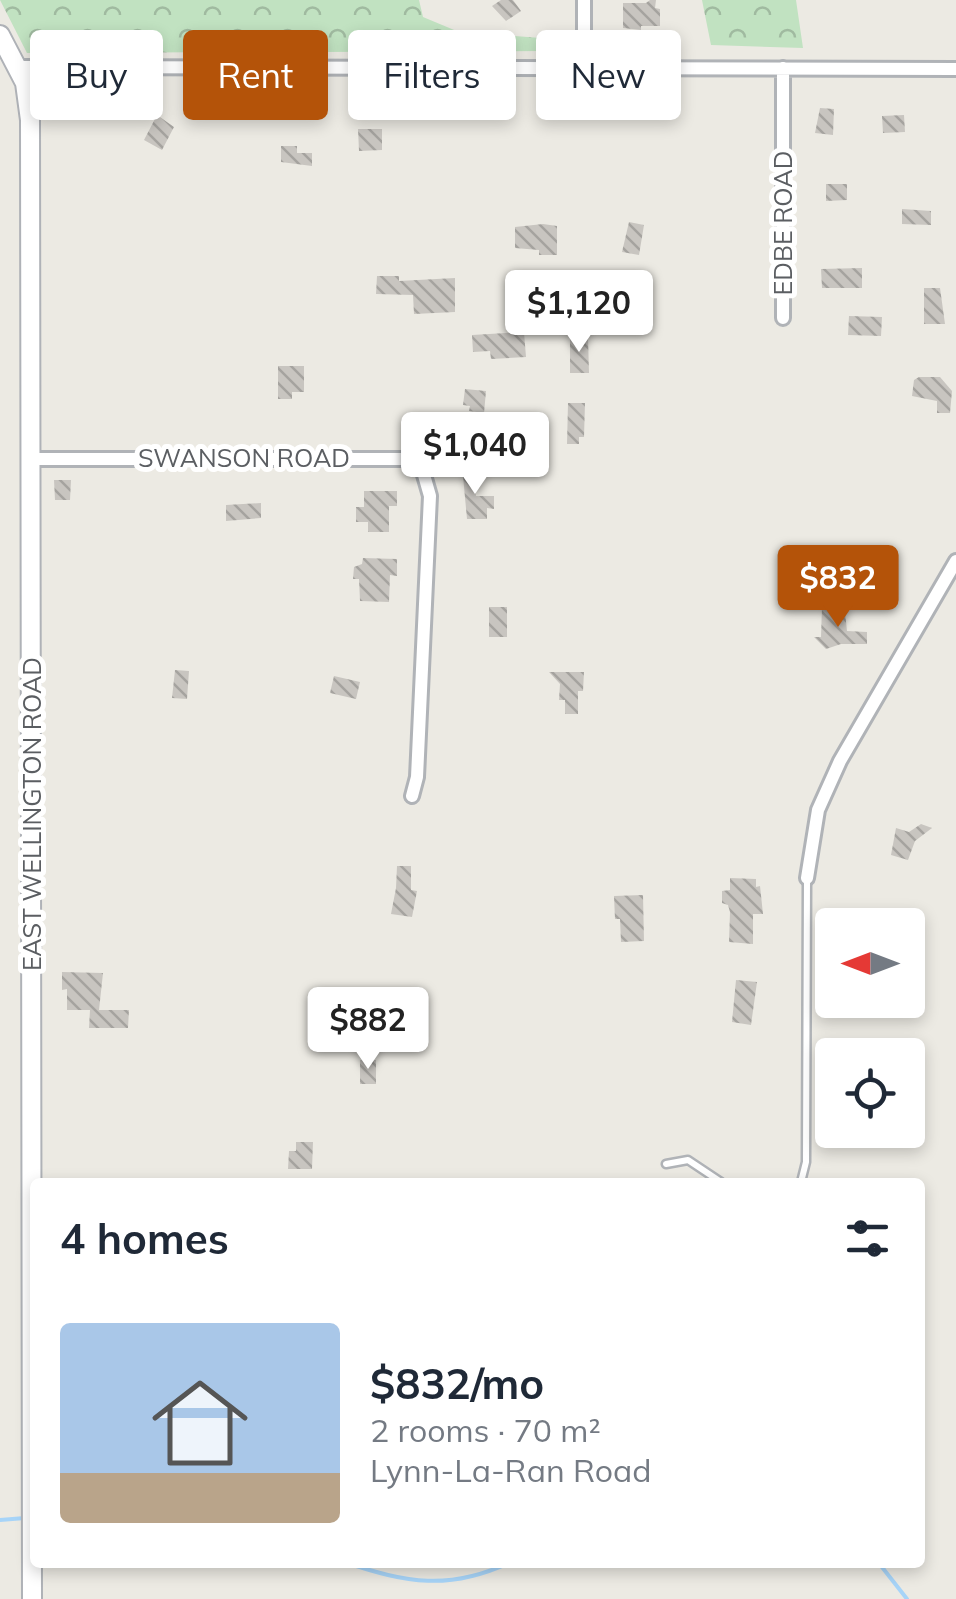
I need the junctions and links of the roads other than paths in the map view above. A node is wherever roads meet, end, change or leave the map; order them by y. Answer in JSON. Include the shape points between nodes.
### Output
{"nodes":[{"id":1,"x":584,"y":0,"type":"edge"},
{"id":2,"x":584,"y":30,"type":"edge"},
{"id":3,"x":0,"y":35,"type":"edge"},
{"id":4,"x":536,"y":66,"type":"edge"},
{"id":5,"x":18,"y":67,"type":"junction"},
{"id":6,"x":681,"y":67,"type":"edge"},
{"id":7,"x":783,"y":68,"type":"junction"},
{"id":8,"x":956,"y":68,"type":"edge"},
{"id":9,"x":783,"y":318,"type":"dead end"},
{"id":10,"x":33,"y":459,"type":"junction"},
{"id":11,"x":956,"y":561,"type":"edge"},
{"id":12,"x":412,"y":796,"type":"dead end"},
{"id":13,"x":807,"y":878,"type":"joint"},
{"id":14,"x":666,"y":1164,"type":"dead end"},
{"id":15,"x":32,"y":1178,"type":"edge"},
{"id":16,"x":715,"y":1178,"type":"edge"},
{"id":17,"x":801,"y":1178,"type":"edge"},
{"id":18,"x":32,"y":1568,"type":"edge"},
{"id":19,"x":32,"y":1599,"type":"edge"}],
"edges":[{"from":1,"to":2,"type":"street"},
{"from":3,"to":5,"type":"street","name":"EAST WELLINGTON ROAD"},
{"from":4,"to":5,"type":"street"},
{"from":5,"to":10,"type":"street","name":"EAST WELLINGTON ROAD","via":[[30,120]]},
{"from":6,"to":7,"type":"street"},
{"from":7,"to":8,"type":"street"},
{"from":7,"to":9,"type":"street","name":"EDBE ROAD"},
{"from":10,"to":12,"type":"street","name":"SWANSON ROAD","via":[[412,459],[430,496]]},
{"from":10,"to":15,"type":"street","name":"EAST WELLINGTON ROAD"},
{"from":11,"to":13,"type":"street","via":[[840,761],[818,810]]},
{"from":13,"to":17,"type":"lane"},
{"from":14,"to":16,"type":"lane","via":[[688,1160]]},
{"from":18,"to":19,"type":"street","name":"EAST WELLINGTON ROAD"}]}
